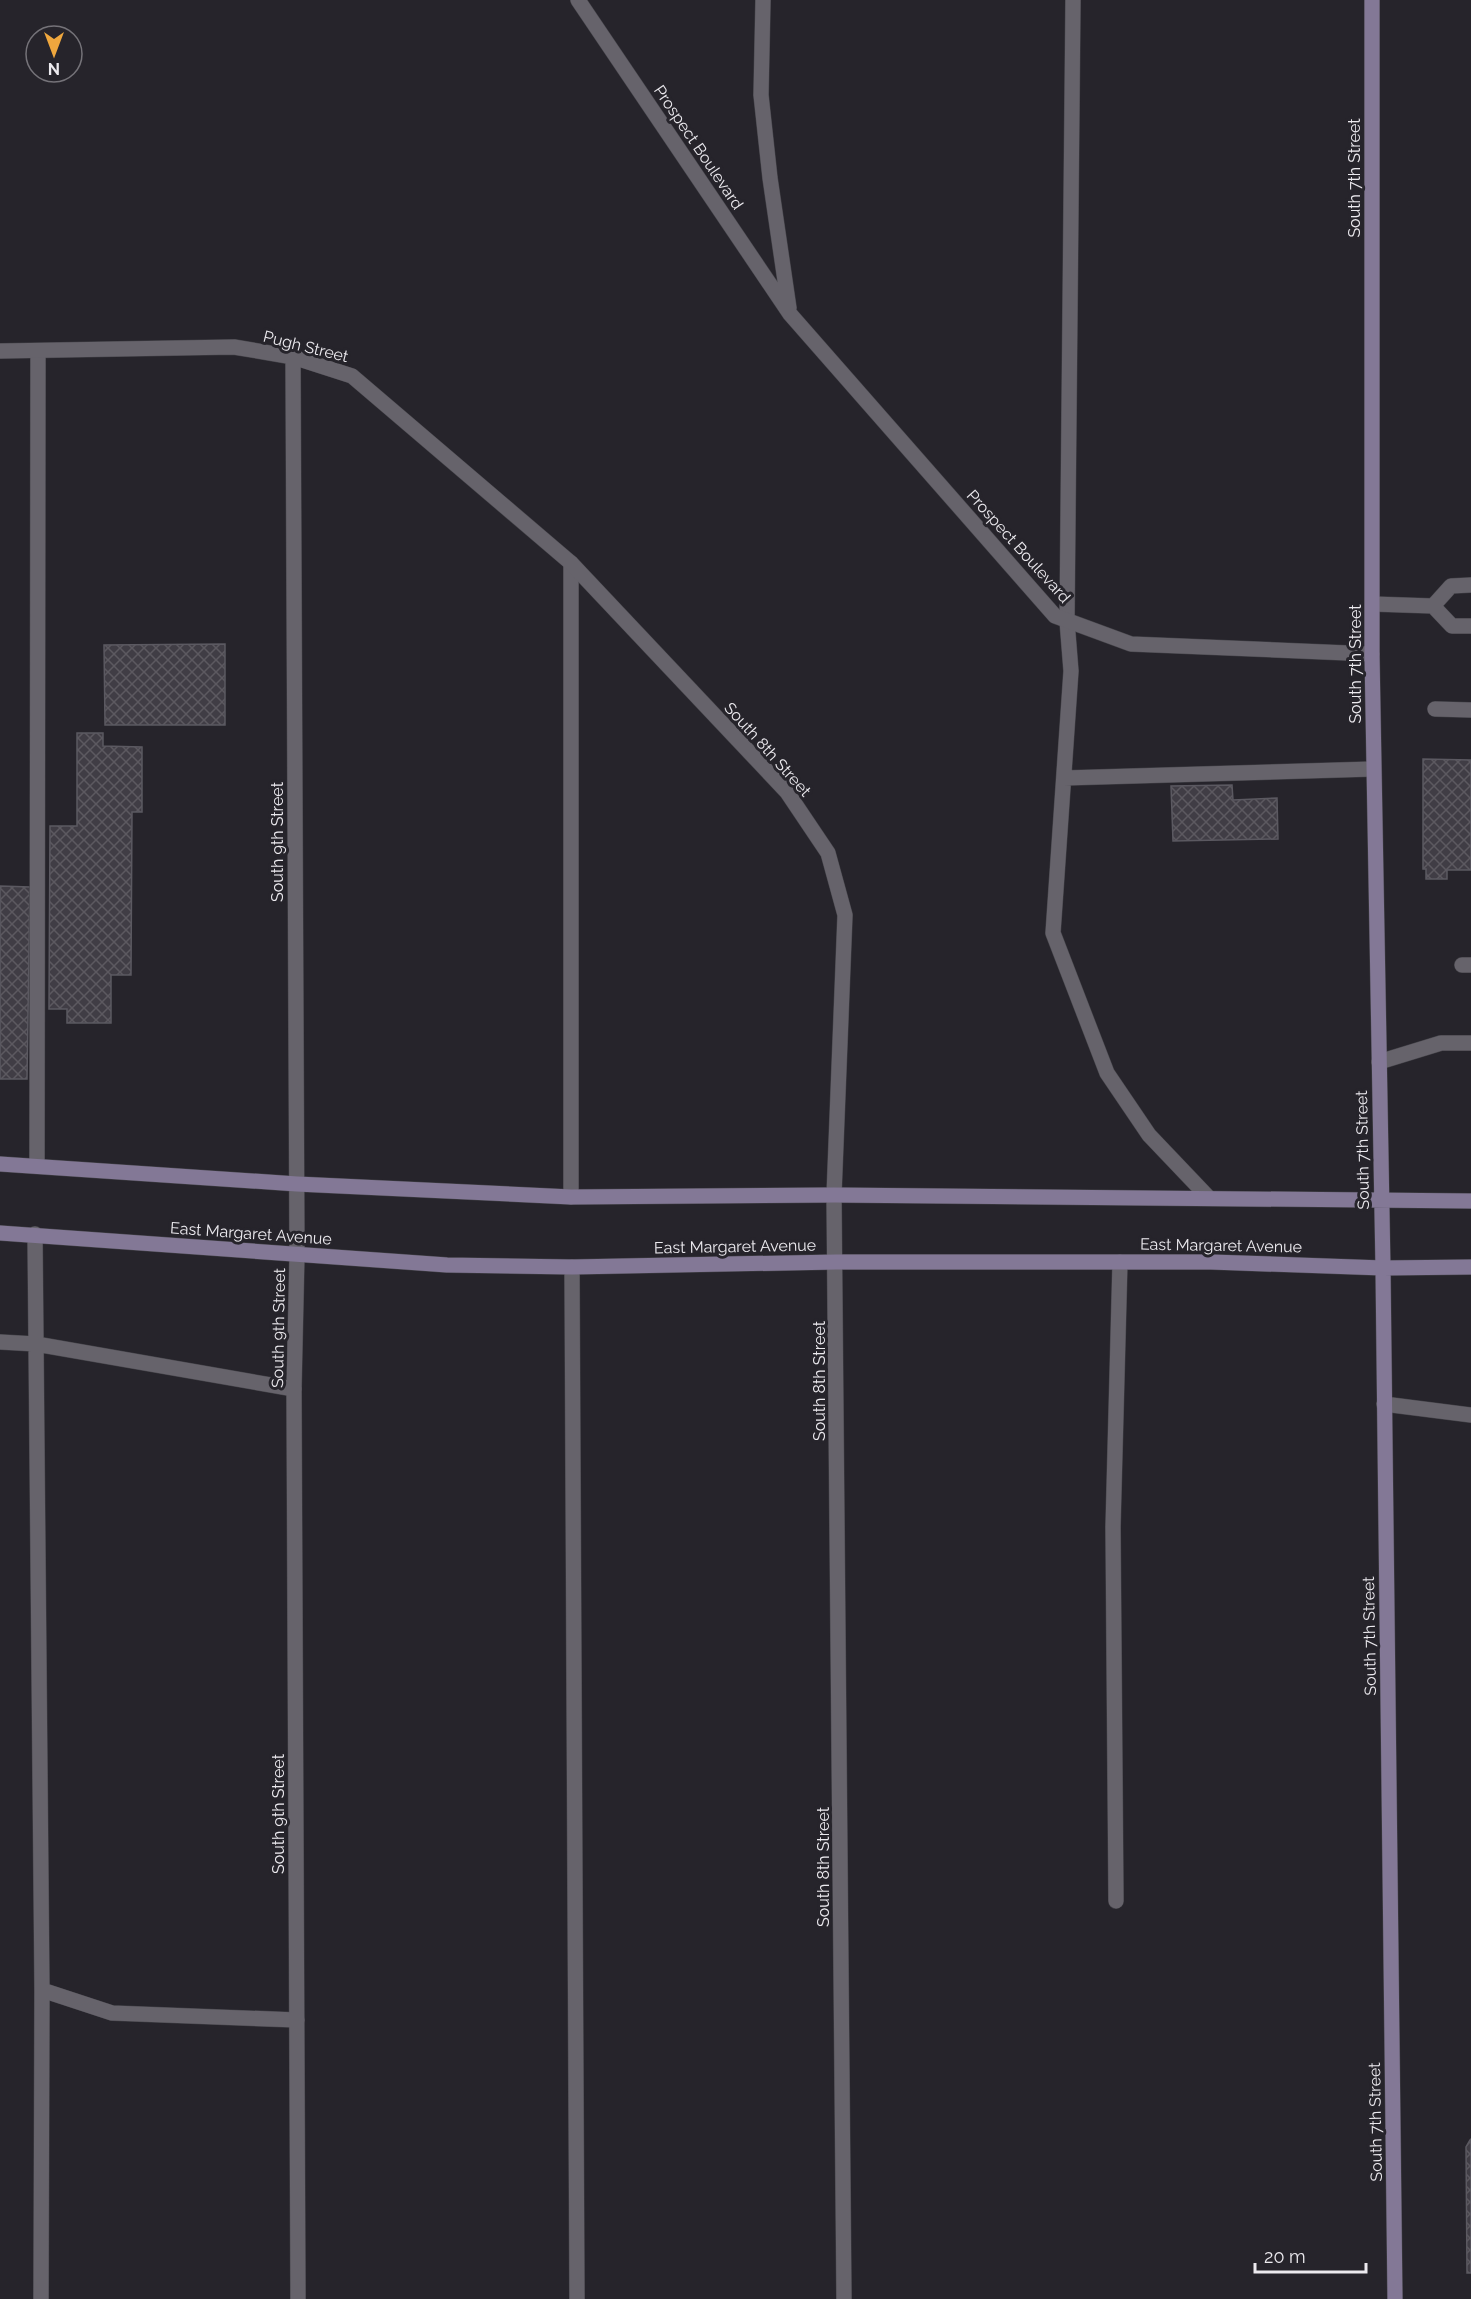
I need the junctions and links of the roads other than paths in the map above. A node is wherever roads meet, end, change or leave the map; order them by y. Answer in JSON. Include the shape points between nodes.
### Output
{"nodes":[{"id":1,"x":578,"y":0,"type":"edge"},
{"id":2,"x":763,"y":0,"type":"edge"},
{"id":3,"x":1072,"y":0,"type":"edge"},
{"id":4,"x":1372,"y":0,"type":"edge"},
{"id":5,"x":790,"y":314,"type":"junction"},
{"id":6,"x":0,"y":351,"type":"edge"},
{"id":7,"x":38,"y":351,"type":"junction"},
{"id":8,"x":293,"y":357,"type":"junction"},
{"id":9,"x":571,"y":563,"type":"junction"},
{"id":10,"x":1471,"y":585,"type":"edge"},
{"id":11,"x":1374,"y":604,"type":"junction"},
{"id":12,"x":1433,"y":606,"type":"junction"},
{"id":13,"x":1067,"y":621,"type":"junction"},
{"id":14,"x":1471,"y":626,"type":"edge"},
{"id":15,"x":1372,"y":654,"type":"junction"},
{"id":16,"x":1435,"y":709,"type":"dead end"},
{"id":17,"x":1471,"y":710,"type":"edge"},
{"id":18,"x":1374,"y":769,"type":"junction"},
{"id":19,"x":1064,"y":778,"type":"junction"},
{"id":20,"x":1471,"y":1043,"type":"edge"},
{"id":21,"x":1379,"y":1062,"type":"junction"},
{"id":22,"x":0,"y":1164,"type":"edge"},
{"id":23,"x":37,"y":1166,"type":"junction"},
{"id":24,"x":297,"y":1184,"type":"junction"},
{"id":25,"x":834,"y":1195,"type":"junction"},
{"id":26,"x":571,"y":1197,"type":"junction"},
{"id":27,"x":1209,"y":1198,"type":"junction"},
{"id":28,"x":1381,"y":1198,"type":"junction"},
{"id":29,"x":1471,"y":1201,"type":"edge"},
{"id":30,"x":0,"y":1233,"type":"edge"},
{"id":31,"x":35,"y":1234,"type":"junction"},
{"id":32,"x":297,"y":1255,"type":"junction"},
{"id":33,"x":836,"y":1262,"type":"junction"},
{"id":34,"x":1120,"y":1262,"type":"junction"},
{"id":35,"x":572,"y":1267,"type":"junction"},
{"id":36,"x":1471,"y":1267,"type":"edge"},
{"id":37,"x":1383,"y":1268,"type":"junction"},
{"id":38,"x":0,"y":1342,"type":"edge"},
{"id":39,"x":36,"y":1344,"type":"junction"},
{"id":40,"x":294,"y":1389,"type":"junction"},
{"id":41,"x":1384,"y":1404,"type":"junction"},
{"id":42,"x":1471,"y":1415,"type":"edge"},
{"id":43,"x":1116,"y":1901,"type":"dead end"},
{"id":44,"x":42,"y":1990,"type":"junction"},
{"id":45,"x":297,"y":2020,"type":"junction"},
{"id":46,"x":41,"y":2299,"type":"edge"},
{"id":47,"x":298,"y":2299,"type":"edge"},
{"id":48,"x":577,"y":2299,"type":"edge"},
{"id":49,"x":844,"y":2299,"type":"edge"},
{"id":50,"x":1395,"y":2299,"type":"edge"}],
"edges":[{"from":1,"to":5,"type":"street","name":"Prospect Boulevard"},
{"from":2,"to":5,"type":"street","via":[[761,95]]},
{"from":3,"to":13,"type":"street"},
{"from":4,"to":11,"type":"main road","name":"South 7th Street"},
{"from":5,"to":13,"type":"street","name":"Prospect Boulevard","via":[[1055,616]]},
{"from":6,"to":7,"type":"street","name":"Pugh Street"},
{"from":7,"to":8,"type":"street","name":"Pugh Street","via":[[234,347]]},
{"from":7,"to":23,"type":"street"},
{"from":8,"to":9,"type":"street","name":"Pugh Street","via":[[352,376]]},
{"from":8,"to":24,"type":"street","name":"South 9th Street"},
{"from":9,"to":25,"type":"street","name":"South 8th Street","via":[[786,792],[828,853],[844,915]]},
{"from":9,"to":26,"type":"street"},
{"from":10,"to":12,"type":"street","via":[[1451,586]]},
{"from":11,"to":12,"type":"street"},
{"from":11,"to":15,"type":"main road","name":"South 7th Street"},
{"from":12,"to":14,"type":"street","via":[[1452,626]]},
{"from":13,"to":15,"type":"street","name":"Prospect Boulevard","via":[[1131,644]]},
{"from":13,"to":19,"type":"street","via":[[1071,671]]},
{"from":15,"to":18,"type":"main road","name":"South 7th Street"},
{"from":16,"to":17,"type":"street"},
{"from":18,"to":19,"type":"street"},
{"from":18,"to":21,"type":"main road","name":"South 7th Street"},
{"from":19,"to":27,"type":"street","via":[[1053,933],[1107,1073],[1149,1135]]},
{"from":20,"to":21,"type":"street","via":[[1441,1043]]},
{"from":21,"to":28,"type":"main road","name":"South 7th Street"},
{"from":22,"to":23,"type":"main road"},
{"from":23,"to":24,"type":"main road"},
{"from":24,"to":26,"type":"main road"},
{"from":24,"to":32,"type":"street","name":"South 9th Street"},
{"from":25,"to":26,"type":"main road"},
{"from":25,"to":27,"type":"main road"},
{"from":25,"to":33,"type":"street","name":"South 8th Street"},
{"from":27,"to":28,"type":"main road"},
{"from":28,"to":29,"type":"main road"},
{"from":28,"to":37,"type":"main road","name":"South 7th Street"},
{"from":30,"to":31,"type":"main road","name":"East Margaret Avenue"},
{"from":31,"to":32,"type":"main road","name":"East Margaret Avenue"},
{"from":31,"to":39,"type":"street"},
{"from":32,"to":35,"type":"main road","name":"East Margaret Avenue","via":[[447,1265]]},
{"from":32,"to":40,"type":"street","name":"South 9th Street"},
{"from":33,"to":34,"type":"main road","name":"East Margaret Avenue"},
{"from":33,"to":35,"type":"main road","name":"East Margaret Avenue"},
{"from":33,"to":49,"type":"street","name":"South 8th Street"},
{"from":34,"to":37,"type":"main road","name":"East Margaret Avenue"},
{"from":34,"to":43,"type":"street","via":[[1113,1527]]},
{"from":35,"to":48,"type":"street"},
{"from":36,"to":37,"type":"main road","name":"East Margaret Avenue"},
{"from":37,"to":41,"type":"main road","name":"South 7th Street"},
{"from":38,"to":39,"type":"street"},
{"from":39,"to":40,"type":"street"},
{"from":39,"to":44,"type":"street"},
{"from":40,"to":45,"type":"street","name":"South 9th Street"},
{"from":41,"to":42,"type":"street"},
{"from":41,"to":50,"type":"main road","name":"South 7th Street"},
{"from":44,"to":45,"type":"street","via":[[112,2013]]},
{"from":44,"to":46,"type":"street"},
{"from":45,"to":47,"type":"street","name":"South 9th Street"}]}
